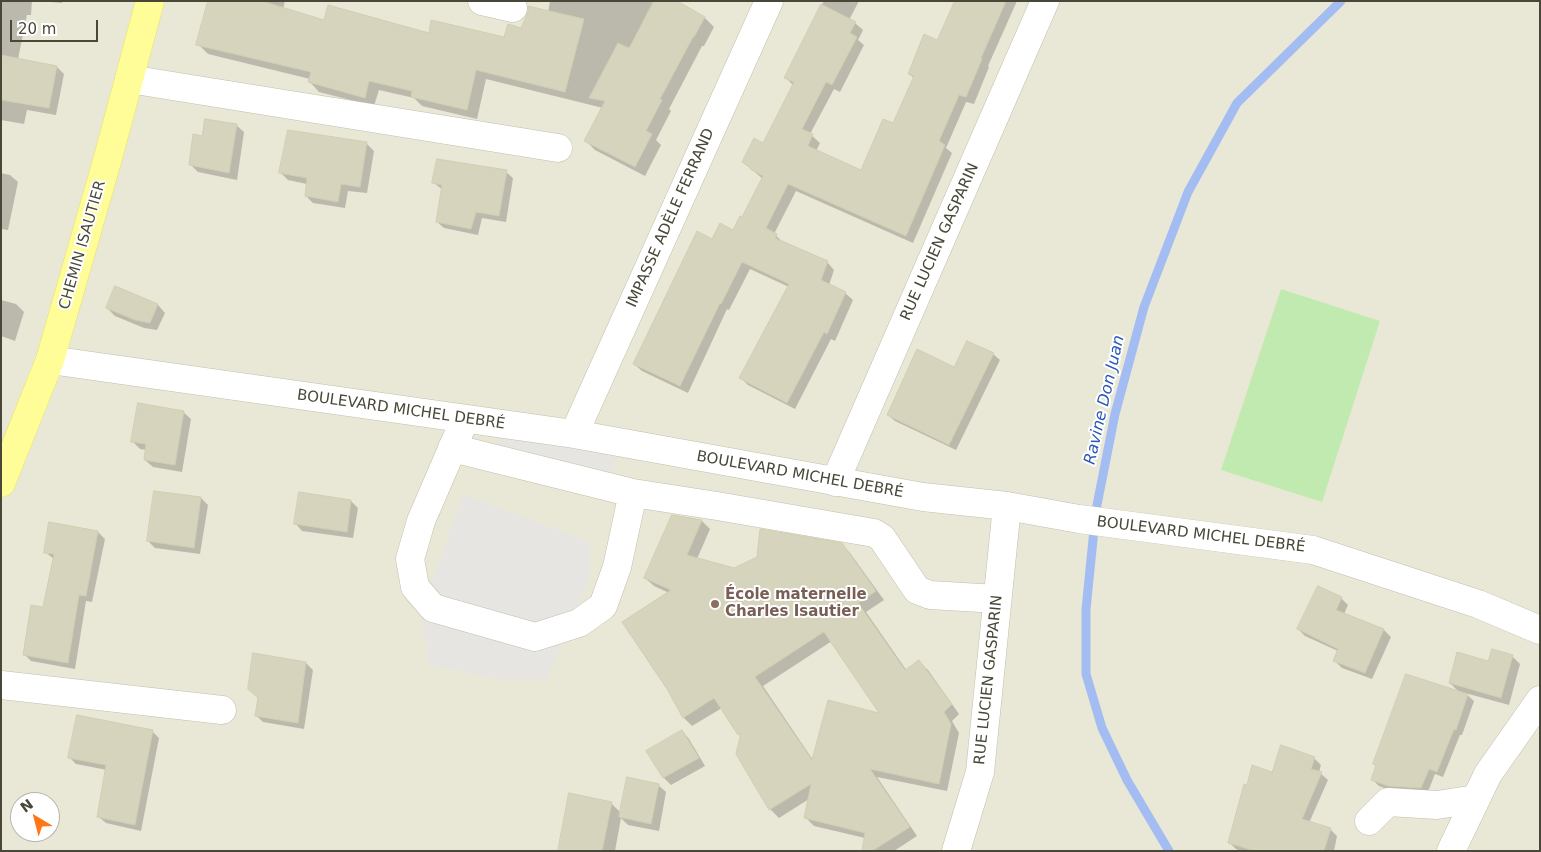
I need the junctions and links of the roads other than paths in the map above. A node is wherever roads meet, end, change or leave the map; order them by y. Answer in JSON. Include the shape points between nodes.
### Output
{"nodes":[{"id":1,"x":150,"y":1,"type":"edge"},
{"id":2,"x":482,"y":1,"type":"edge"},
{"id":3,"x":769,"y":1,"type":"edge"},
{"id":4,"x":1045,"y":1,"type":"edge"},
{"id":5,"x":513,"y":8,"type":"dead end"},
{"id":6,"x":129,"y":79,"type":"junction"},
{"id":7,"x":558,"y":148,"type":"dead end"},
{"id":8,"x":50,"y":360,"type":"junction"},
{"id":9,"x":465,"y":419,"type":"junction"},
{"id":10,"x":574,"y":434,"type":"junction"},
{"id":11,"x":452,"y":448,"type":"junction"},
{"id":12,"x":835,"y":482,"type":"junction"},
{"id":13,"x":1,"y":483,"type":"edge"},
{"id":14,"x":633,"y":493,"type":"junction"},
{"id":15,"x":1007,"y":506,"type":"junction"},
{"id":16,"x":998,"y":599,"type":"junction"},
{"id":17,"x":1540,"y":630,"type":"edge"},
{"id":18,"x":1,"y":685,"type":"edge"},
{"id":19,"x":1540,"y":700,"type":"edge"},
{"id":20,"x":222,"y":710,"type":"dead end"},
{"id":21,"x":1476,"y":799,"type":"junction"},
{"id":22,"x":1369,"y":821,"type":"dead end"},
{"id":23,"x":956,"y":851,"type":"edge"},
{"id":24,"x":1451,"y":851,"type":"edge"}],
"edges":[{"from":1,"to":6,"type":"main road","name":"CHEMIN ISAUTIER"},
{"from":2,"to":5,"type":"street"},
{"from":3,"to":10,"type":"street","name":"IMPASSE ADÈLE FERRAND"},
{"from":4,"to":12,"type":"street","name":"RUE LUCIEN GASPARIN"},
{"from":6,"to":7,"type":"street"},
{"from":6,"to":8,"type":"main road","name":"CHEMIN ISAUTIER"},
{"from":8,"to":9,"type":"street","name":"BOULEVARD MICHEL DEBRÉ"},
{"from":8,"to":13,"type":"main road","name":"CHEMIN ISAUTIER"},
{"from":9,"to":10,"type":"street","name":"BOULEVARD MICHEL DEBRÉ"},
{"from":9,"to":11,"type":"street"},
{"from":10,"to":12,"type":"street","name":"BOULEVARD MICHEL DEBRÉ"},
{"from":11,"to":14,"type":"street"},
{"from":11,"to":14,"type":"street","via":[[421,521],[410,559],[415,587],[433,608],[535,637],[579,623],[602,606],[617,568]]},
{"from":12,"to":15,"type":"street","name":"BOULEVARD MICHEL DEBRÉ","via":[[923,497]]},
{"from":14,"to":16,"type":"street","via":[[874,533],[882,538],[916,590],[930,595]]},
{"from":15,"to":16,"type":"street","name":"RUE LUCIEN GASPARIN"},
{"from":15,"to":17,"type":"street","name":"BOULEVARD MICHEL DEBRÉ","via":[[1079,519],[1313,550],[1478,604]]},
{"from":16,"to":23,"type":"street","name":"RUE LUCIEN GASPARIN","via":[[980,772]]},
{"from":18,"to":20,"type":"street"},
{"from":19,"to":21,"type":"street","via":[[1488,774]]},
{"from":21,"to":22,"type":"street","via":[[1437,805],[1388,802]]},
{"from":21,"to":24,"type":"street"}]}
